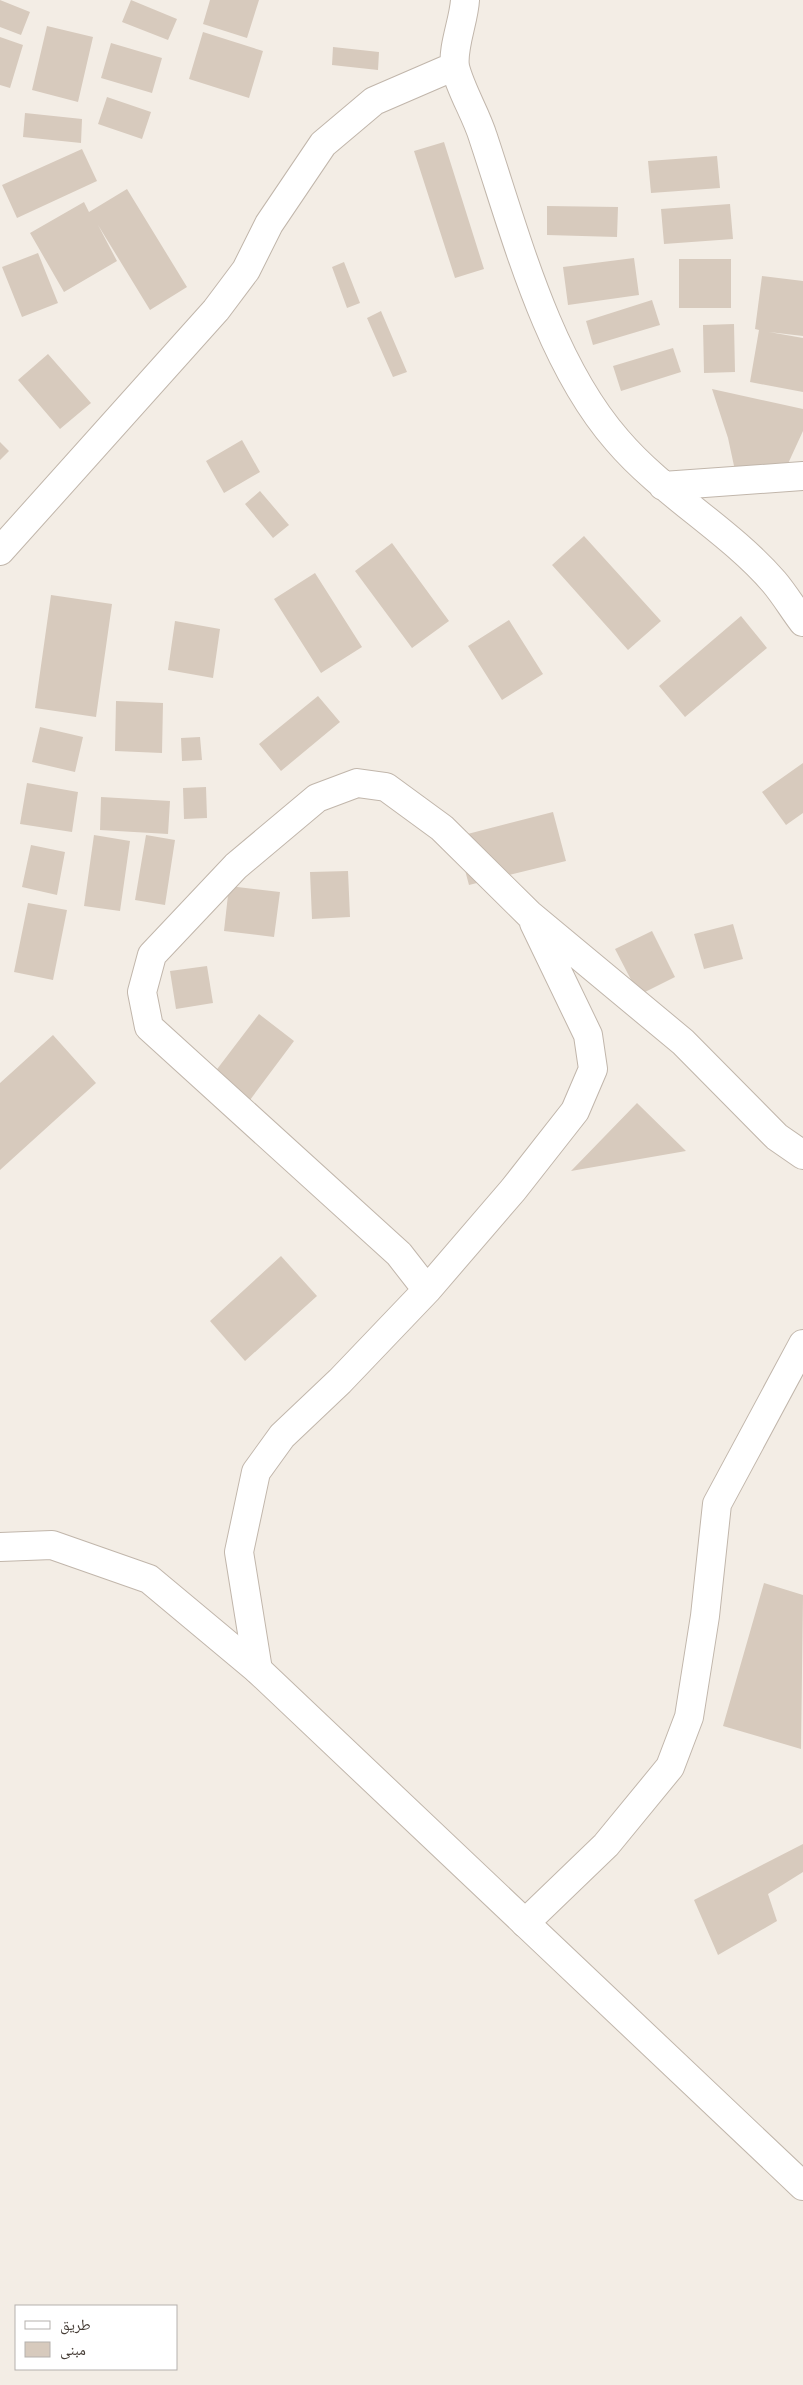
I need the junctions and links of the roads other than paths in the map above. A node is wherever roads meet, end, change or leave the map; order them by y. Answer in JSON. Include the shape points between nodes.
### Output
{"nodes":[{"id":1,"x":465,"y":0,"type":"edge"},
{"id":2,"x":455,"y":66,"type":"junction"},
{"id":3,"x":803,"y":476,"type":"edge"},
{"id":4,"x":663,"y":486,"type":"junction"},
{"id":5,"x":0,"y":551,"type":"edge"},
{"id":6,"x":803,"y":622,"type":"edge"},
{"id":7,"x":529,"y":914,"type":"junction"},
{"id":8,"x":803,"y":1156,"type":"edge"},
{"id":9,"x":427,"y":1290,"type":"junction"},
{"id":10,"x":803,"y":1344,"type":"edge"},
{"id":11,"x":0,"y":1547,"type":"edge"},
{"id":12,"x":258,"y":1670,"type":"junction"},
{"id":13,"x":525,"y":1923,"type":"junction"},
{"id":14,"x":803,"y":2186,"type":"edge"}],
"edges":[{"from":1,"to":2,"type":"street"},
{"from":2,"to":4,"type":"street","via":[[476,114],[545,318],[582,390],[606,426]]},
{"from":2,"to":5,"type":"street","via":[[374,101],[323,144],[269,224],[246,270],[216,310]]},
{"from":3,"to":4,"type":"street"},
{"from":4,"to":6,"type":"street","via":[[774,582]]},
{"from":7,"to":8,"type":"street","via":[[683,1042],[777,1137]]},
{"from":7,"to":9,"type":"street","via":[[588,1035],[593,1069],[575,1111],[513,1190]]},
{"from":7,"to":9,"type":"street","via":[[442,828],[386,787],[357,784],[316,798],[236,866],[152,955],[142,992],[149,1027],[399,1254]]},
{"from":9,"to":12,"type":"street","via":[[282,1436],[256,1472],[239,1552]]},
{"from":10,"to":13,"type":"street","via":[[717,1504],[705,1616],[689,1717],[670,1767],[606,1845]]},
{"from":11,"to":12,"type":"street","via":[[52,1545],[150,1578]]},
{"from":12,"to":13,"type":"street"},
{"from":13,"to":14,"type":"street"}]}
